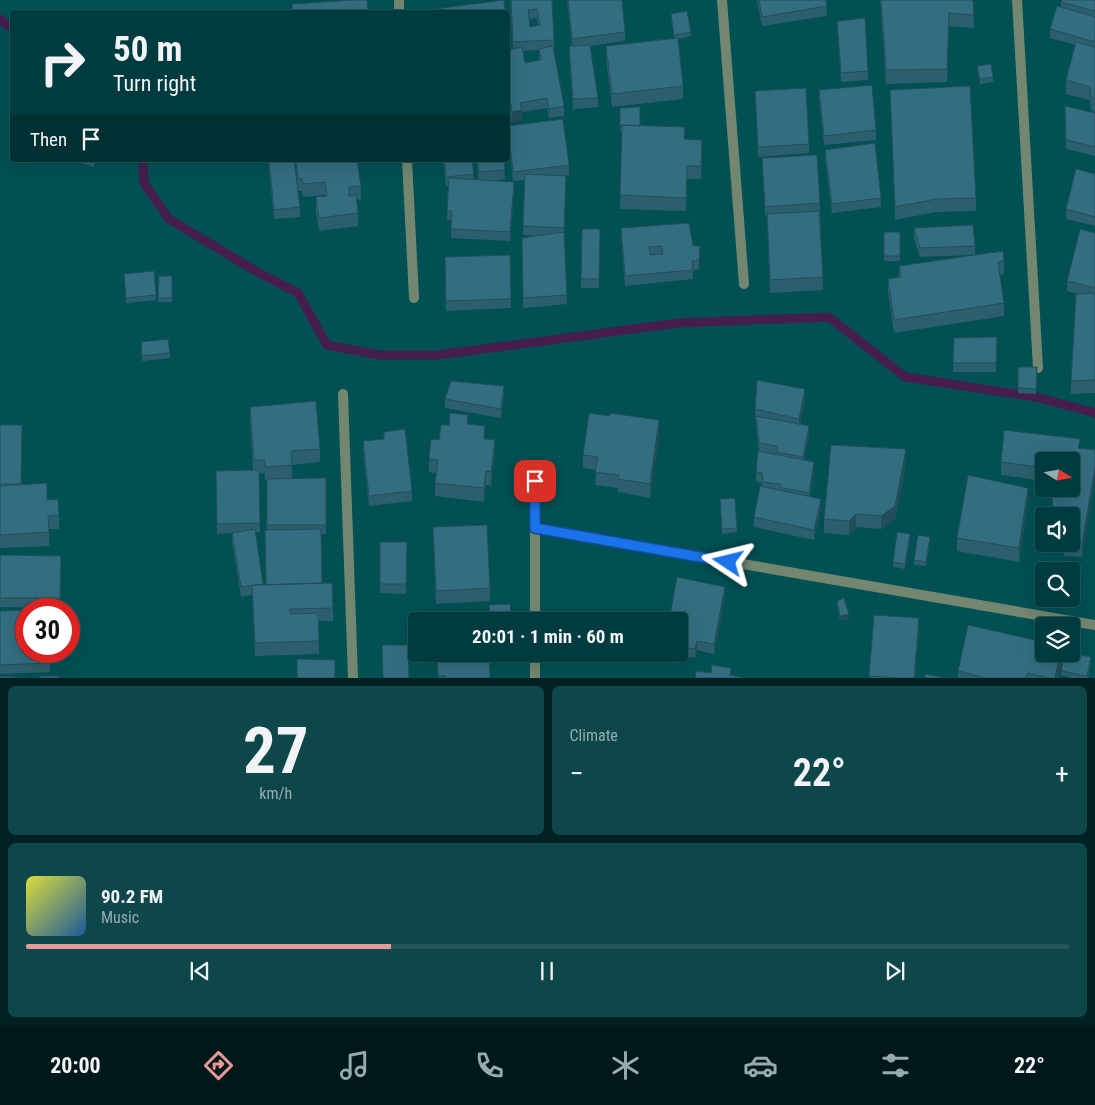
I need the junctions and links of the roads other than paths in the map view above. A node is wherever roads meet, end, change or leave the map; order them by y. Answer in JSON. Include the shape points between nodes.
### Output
{"nodes":[{"id":1,"x":722,"y":0,"type":"edge"},
{"id":2,"x":1017,"y":0,"type":"edge"},
{"id":3,"x":407,"y":162,"type":"edge"},
{"id":4,"x":744,"y":284,"type":"dead end"},
{"id":5,"x":414,"y":298,"type":"dead end"},
{"id":6,"x":1038,"y":368,"type":"edge"},
{"id":7,"x":343,"y":394,"type":"dead end"},
{"id":8,"x":535,"y":481,"type":"dead end"},
{"id":9,"x":535,"y":528,"type":"junction"},
{"id":10,"x":535,"y":612,"type":"edge"},
{"id":11,"x":1095,"y":625,"type":"edge"},
{"id":12,"x":535,"y":662,"type":"edge"},
{"id":13,"x":353,"y":678,"type":"edge"},
{"id":14,"x":535,"y":678,"type":"edge"}],
"edges":[{"from":1,"to":4,"type":"street"},
{"from":2,"to":6,"type":"street"},
{"from":3,"to":5,"type":"street"},
{"from":7,"to":13,"type":"street"},
{"from":8,"to":9,"type":"street"},
{"from":9,"to":10,"type":"street"},
{"from":9,"to":11,"type":"street"},
{"from":12,"to":14,"type":"street"}]}
